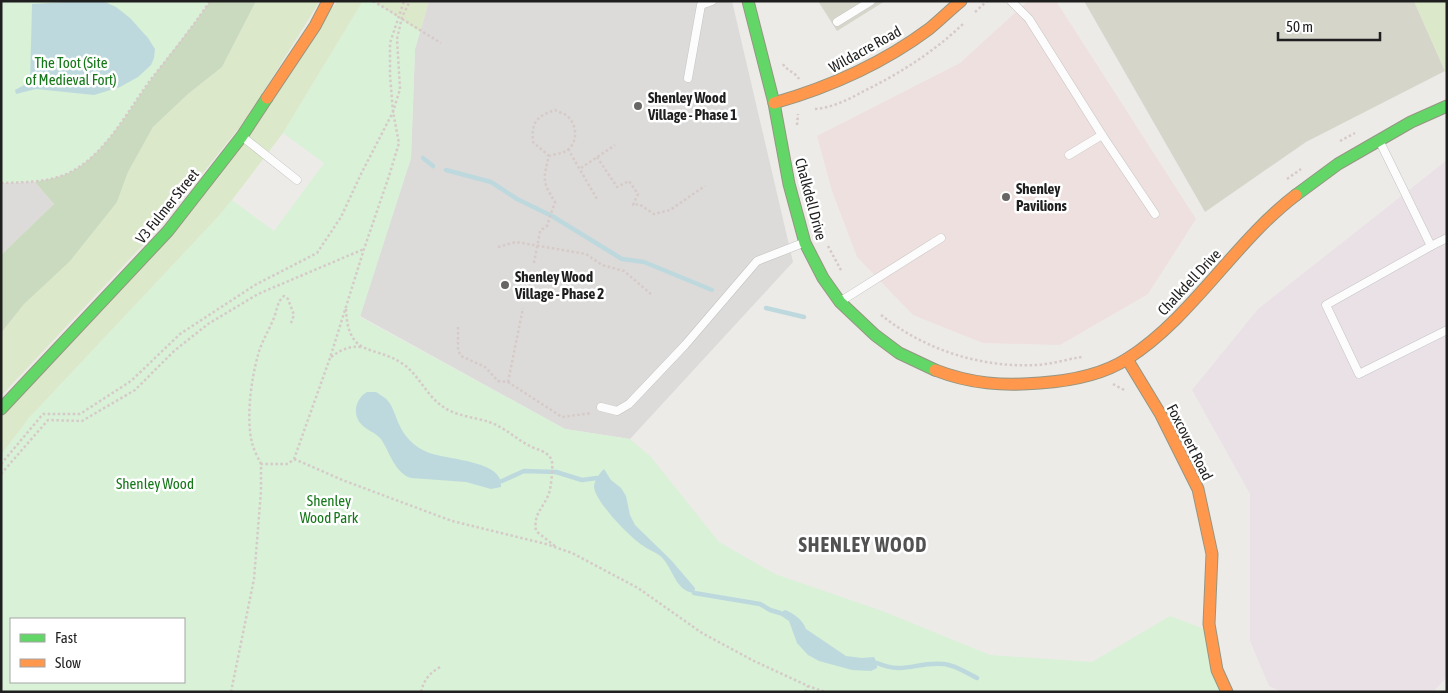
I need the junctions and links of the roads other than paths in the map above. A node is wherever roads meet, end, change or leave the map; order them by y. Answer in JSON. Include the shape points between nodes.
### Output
{"nodes":[{"id":1,"x":328,"y":1,"type":"edge"},
{"id":2,"x":712,"y":1,"type":"edge"},
{"id":3,"x":748,"y":1,"type":"edge"},
{"id":4,"x":871,"y":1,"type":"edge"},
{"id":5,"x":961,"y":1,"type":"edge"},
{"id":6,"x":1011,"y":1,"type":"edge"},
{"id":7,"x":837,"y":22,"type":"dead end"},
{"id":8,"x":688,"y":78,"type":"dead end"},
{"id":9,"x":774,"y":103,"type":"junction"},
{"id":10,"x":1447,"y":106,"type":"edge"},
{"id":11,"x":1102,"y":135,"type":"junction"},
{"id":12,"x":242,"y":136,"type":"junction"},
{"id":13,"x":1380,"y":140,"type":"junction"},
{"id":14,"x":1069,"y":155,"type":"dead end"},
{"id":15,"x":297,"y":180,"type":"dead end"},
{"id":16,"x":1154,"y":214,"type":"dead end"},
{"id":17,"x":941,"y":238,"type":"dead end"},
{"id":18,"x":1447,"y":238,"type":"edge"},
{"id":19,"x":805,"y":243,"type":"junction"},
{"id":20,"x":1430,"y":246,"type":"junction"},
{"id":21,"x":840,"y":302,"type":"junction"},
{"id":22,"x":1447,"y":330,"type":"edge"},
{"id":23,"x":1127,"y":359,"type":"junction"},
{"id":24,"x":601,"y":407,"type":"road end"},
{"id":25,"x":1,"y":409,"type":"edge"},
{"id":26,"x":1227,"y":692,"type":"edge"}],
"edges":[{"from":1,"to":12,"type":"street","name":"V3 Fulmer Street"},
{"from":2,"to":8,"type":"lane","via":[[701,5]]},
{"from":3,"to":9,"type":"street","name":"Chalkdell Drive"},
{"from":4,"to":7,"type":"lane"},
{"from":5,"to":9,"type":"street","name":"Wildacre Road","via":[[929,29],[892,53],[836,83]]},
{"from":6,"to":11,"type":"lane","via":[[1029,20]]},
{"from":9,"to":19,"type":"street","name":"Chalkdell Drive","via":[[788,184]]},
{"from":10,"to":13,"type":"street","name":"Chalkdell Drive"},
{"from":11,"to":14,"type":"lane"},
{"from":11,"to":16,"type":"lane"},
{"from":12,"to":15,"type":"lane"},
{"from":12,"to":25,"type":"street","name":"V3 Fulmer Street","via":[[168,231]]},
{"from":13,"to":20,"type":"lane"},
{"from":13,"to":23,"type":"street","name":"Chalkdell Drive","via":[[1338,164],[1281,207],[1174,322]]},
{"from":17,"to":21,"type":"lane"},
{"from":18,"to":20,"type":"lane"},
{"from":19,"to":21,"type":"street","name":"Chalkdell Drive"},
{"from":19,"to":24,"type":"lane","via":[[757,261],[629,404],[617,411]]},
{"from":20,"to":22,"type":"lane","via":[[1326,305],[1359,374]]},
{"from":21,"to":23,"type":"street","name":"Chalkdell Drive","via":[[899,353],[937,371],[972,382],[1019,385],[1058,382],[1102,371]]},
{"from":23,"to":26,"type":"street","name":"Foxcovert Road","via":[[1161,415],[1198,489],[1212,554],[1209,624],[1217,670]]}]}
